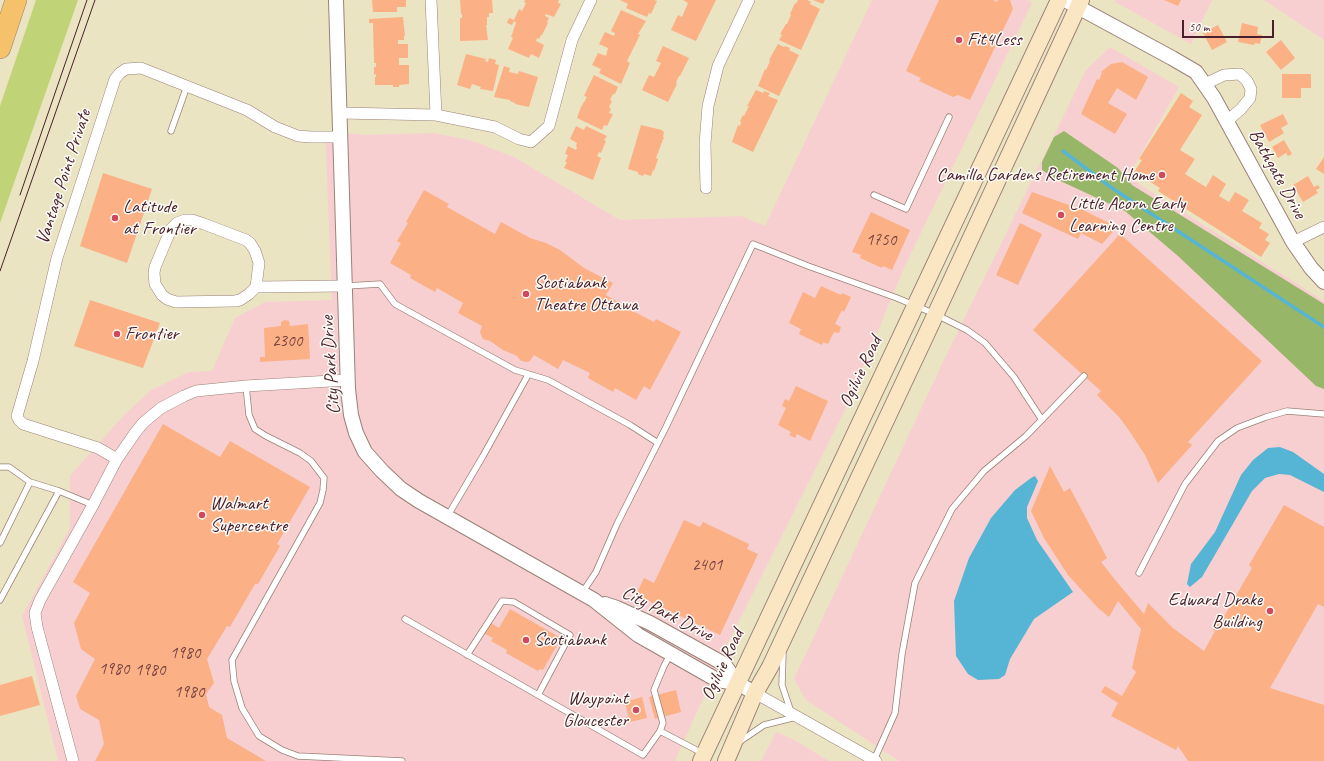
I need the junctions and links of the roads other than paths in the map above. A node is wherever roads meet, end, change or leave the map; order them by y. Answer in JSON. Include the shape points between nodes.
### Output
{"nodes":[{"id":1,"x":16,"y":0,"type":"edge"},
{"id":2,"x":336,"y":0,"type":"edge"},
{"id":3,"x":431,"y":0,"type":"edge"},
{"id":4,"x":591,"y":0,"type":"edge"},
{"id":5,"x":749,"y":0,"type":"edge"},
{"id":6,"x":1059,"y":0,"type":"edge"},
{"id":7,"x":1074,"y":2,"type":"edge"},
{"id":8,"x":0,"y":48,"type":"edge"},
{"id":9,"x":1205,"y":84,"type":"junction"},
{"id":10,"x":187,"y":86,"type":"junction"},
{"id":11,"x":340,"y":113,"type":"junction"},
{"id":12,"x":436,"y":115,"type":"junction"},
{"id":13,"x":949,"y":117,"type":"dead end"},
{"id":14,"x":1227,"y":121,"type":"junction"},
{"id":15,"x":171,"y":131,"type":"dead end"},
{"id":16,"x":341,"y":136,"type":"junction"},
{"id":17,"x":706,"y":188,"type":"dead end"},
{"id":18,"x":874,"y":195,"type":"dead end"},
{"id":19,"x":1324,"y":227,"type":"edge"},
{"id":20,"x":1293,"y":242,"type":"junction"},
{"id":21,"x":1324,"y":282,"type":"edge"},
{"id":22,"x":345,"y":286,"type":"junction"},
{"id":23,"x":252,"y":291,"type":"junction"},
{"id":24,"x":914,"y":305,"type":"junction"},
{"id":25,"x":935,"y":314,"type":"junction"},
{"id":26,"x":528,"y":375,"type":"junction"},
{"id":27,"x":1084,"y":376,"type":"dead end"},
{"id":28,"x":348,"y":380,"type":"junction"},
{"id":29,"x":246,"y":386,"type":"junction"},
{"id":30,"x":1324,"y":414,"type":"edge"},
{"id":31,"x":1042,"y":420,"type":"junction"},
{"id":32,"x":658,"y":443,"type":"junction"},
{"id":33,"x":117,"y":459,"type":"junction"},
{"id":34,"x":0,"y":467,"type":"edge"},
{"id":35,"x":30,"y":482,"type":"junction"},
{"id":36,"x":59,"y":491,"type":"junction"},
{"id":37,"x":93,"y":505,"type":"junction"},
{"id":38,"x":447,"y":517,"type":"junction"},
{"id":39,"x":0,"y":543,"type":"edge"},
{"id":40,"x":1139,"y":573,"type":"dead end"},
{"id":41,"x":588,"y":597,"type":"junction"},
{"id":42,"x":0,"y":600,"type":"edge"},
{"id":43,"x":405,"y":619,"type":"dead end"},
{"id":44,"x":783,"y":638,"type":"junction"},
{"id":45,"x":671,"y":654,"type":"junction"},
{"id":46,"x":467,"y":655,"type":"junction"},
{"id":47,"x":737,"y":683,"type":"junction"},
{"id":48,"x":755,"y":693,"type":"junction"},
{"id":49,"x":538,"y":695,"type":"junction"},
{"id":50,"x":795,"y":715,"type":"junction"},
{"id":51,"x":660,"y":731,"type":"junction"},
{"id":52,"x":729,"y":754,"type":"edge"},
{"id":53,"x":702,"y":757,"type":"edge"},
{"id":54,"x":875,"y":760,"type":"edge"},
{"id":55,"x":73,"y":761,"type":"edge"},
{"id":56,"x":402,"y":761,"type":"edge"}],
"edges":[{"from":1,"to":8,"type":"highway"},
{"from":2,"to":11,"type":"street","name":"City Park Drive"},
{"from":3,"to":12,"type":"street"},
{"from":4,"to":12,"type":"street","via":[[572,40],[549,126],[531,142],[495,127]]},
{"from":5,"to":17,"type":"street","via":[[718,66],[708,106],[705,144]]},
{"from":6,"to":24,"type":"main road","name":"Ogilvie Road"},
{"from":7,"to":9,"type":"street","name":"Bathgate Drive","via":[[1190,68]]},
{"from":7,"to":25,"type":"main road"},
{"from":9,"to":14,"type":"street","name":"Bathgate Drive"},
{"from":9,"to":14,"type":"street","name":"Bathgate Drive","via":[[1224,75],[1240,74],[1247,81],[1251,89],[1250,98]]},
{"from":10,"to":15,"type":"lane"},
{"from":10,"to":16,"type":"street","name":"Vantage Point Private","via":[[247,110],[275,127],[298,136]]},
{"from":10,"to":33,"type":"street","name":"Vantage Point Private","via":[[141,68],[126,69],[115,80],[57,258],[35,357],[17,416],[23,424],[98,448]]},
{"from":11,"to":12,"type":"street"},
{"from":11,"to":16,"type":"street","name":"City Park Drive"},
{"from":13,"to":18,"type":"lane","via":[[906,209]]},
{"from":14,"to":20,"type":"street","name":"Bathgate Drive"},
{"from":16,"to":22,"type":"street","name":"City Park Drive"},
{"from":19,"to":20,"type":"street"},
{"from":20,"to":21,"type":"street","name":"Bathgate Drive"},
{"from":22,"to":23,"type":"street"},
{"from":22,"to":26,"type":"lane","via":[[380,284],[395,304]]},
{"from":22,"to":28,"type":"street","name":"City Park Drive"},
{"from":23,"to":23,"type":"street","via":[[235,301],[176,302],[167,299],[158,290],[154,279],[155,267],[171,229],[178,223],[192,220],[250,243],[259,263]]},
{"from":24,"to":25,"type":"lane"},
{"from":24,"to":32,"type":"lane","via":[[753,244]]},
{"from":24,"to":47,"type":"main road","name":"Ogilvie Road"},
{"from":25,"to":31,"type":"lane","via":[[967,330],[985,343],[1014,377]]},
{"from":25,"to":44,"type":"main road"},
{"from":26,"to":32,"type":"lane","via":[[548,380]]},
{"from":26,"to":38,"type":"lane"},
{"from":27,"to":31,"type":"lane"},
{"from":28,"to":29,"type":"street"},
{"from":28,"to":38,"type":"street","name":"City Park Drive","via":[[351,415],[365,452],[401,489]]},
{"from":29,"to":33,"type":"street","via":[[196,391],[161,408],[143,423]]},
{"from":29,"to":56,"type":"lane","via":[[249,415],[255,429],[300,453],[311,461],[324,478],[320,503],[232,660],[234,681],[242,708],[259,736],[298,756]]},
{"from":30,"to":40,"type":"lane","via":[[1287,411],[1237,428],[1218,441],[1185,484]]},
{"from":31,"to":54,"type":"lane","via":[[984,471],[956,503],[915,583],[902,654],[895,713]]},
{"from":32,"to":41,"type":"lane","via":[[617,524]]},
{"from":33,"to":37,"type":"street"},
{"from":34,"to":35,"type":"lane","via":[[9,467]]},
{"from":35,"to":36,"type":"lane"},
{"from":35,"to":39,"type":"lane"},
{"from":36,"to":37,"type":"lane"},
{"from":36,"to":42,"type":"lane"},
{"from":37,"to":55,"type":"street","via":[[35,613],[36,627]]},
{"from":38,"to":41,"type":"street","name":"City Park Drive"},
{"from":41,"to":45,"type":"street","name":"City Park Drive","via":[[638,635]]},
{"from":41,"to":47,"type":"street","name":"City Park Drive","via":[[650,623],[724,664]]},
{"from":43,"to":46,"type":"lane"},
{"from":44,"to":48,"type":"main road"},
{"from":44,"to":50,"type":"lane","via":[[782,685]]},
{"from":45,"to":47,"type":"street","name":"City Park Drive","via":[[717,680]]},
{"from":45,"to":51,"type":"lane","via":[[654,690],[663,723]]},
{"from":46,"to":49,"type":"lane"},
{"from":46,"to":49,"type":"lane","via":[[502,600],[514,602],[570,635]]},
{"from":47,"to":48,"type":"street","name":"City Park Drive"},
{"from":47,"to":53,"type":"main road","name":"Ogilvie Road"},
{"from":48,"to":50,"type":"street","name":"City Park Drive"},
{"from":48,"to":52,"type":"main road"},
{"from":49,"to":51,"type":"lane","via":[[643,755]]},
{"from":50,"to":52,"type":"lane","via":[[764,725]]},
{"from":50,"to":54,"type":"street","name":"City Park Drive"},
{"from":51,"to":53,"type":"lane"}]}
